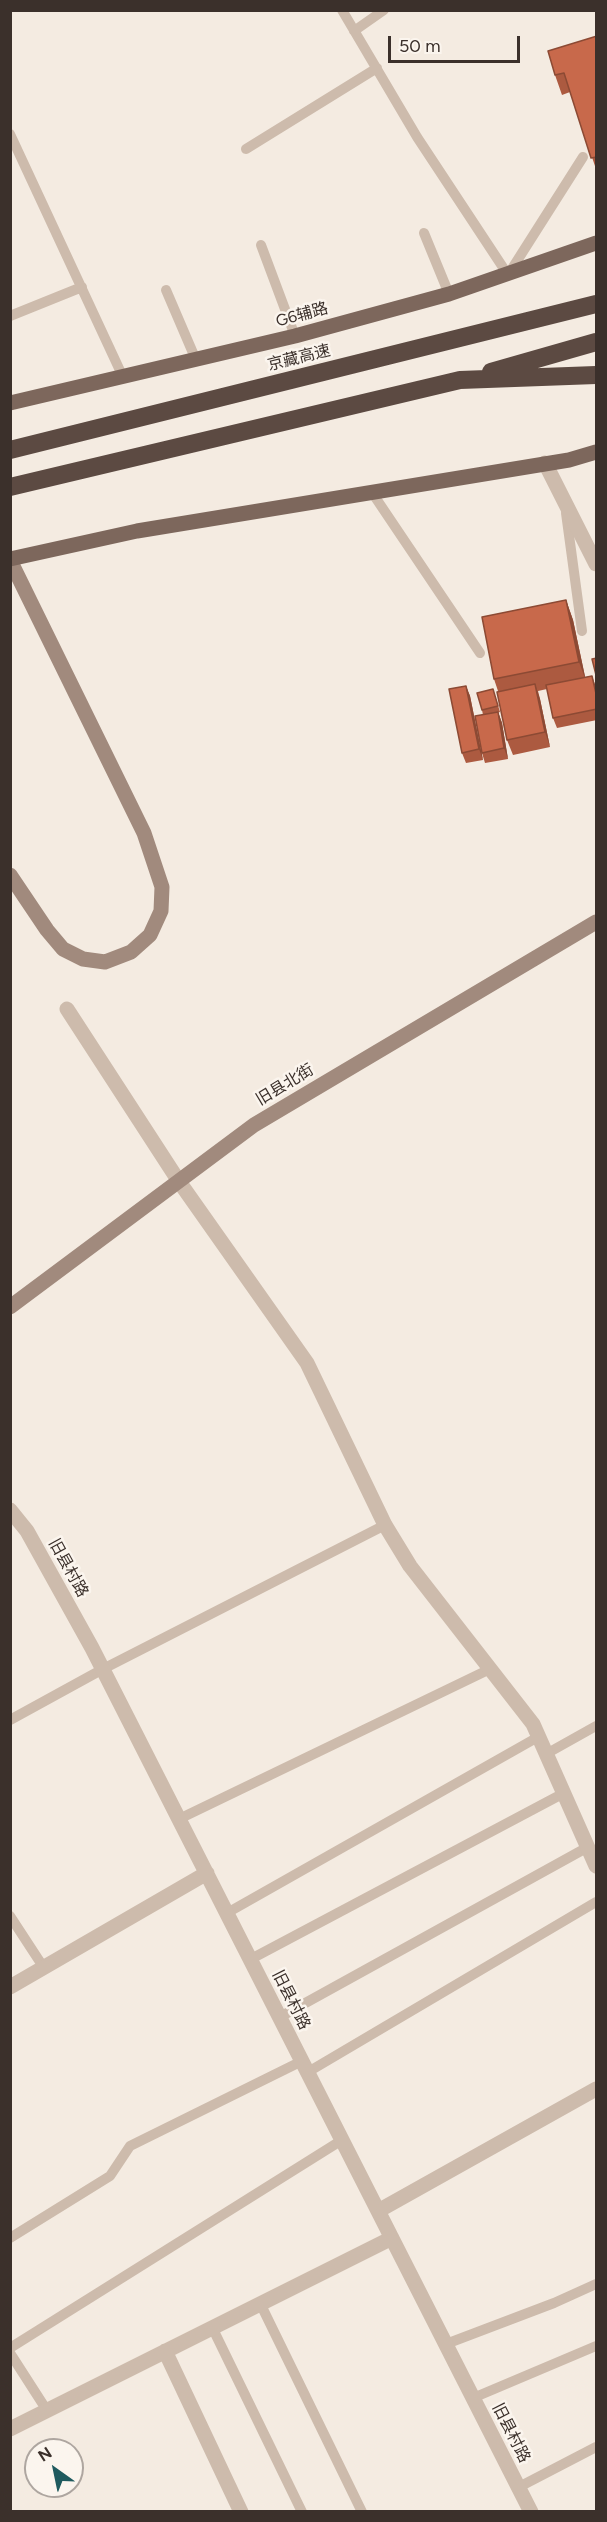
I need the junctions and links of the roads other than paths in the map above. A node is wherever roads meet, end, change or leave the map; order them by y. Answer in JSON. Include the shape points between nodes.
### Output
{"nodes":[{"id":1,"x":342,"y":10,"type":"edge"},
{"id":2,"x":384,"y":10,"type":"edge"},
{"id":3,"x":354,"y":31,"type":"junction"},
{"id":4,"x":377,"y":68,"type":"junction"},
{"id":5,"x":10,"y":134,"type":"edge"},
{"id":6,"x":246,"y":149,"type":"dead end"},
{"id":7,"x":583,"y":156,"type":"edge"},
{"id":8,"x":424,"y":233,"type":"dead end"},
{"id":9,"x":597,"y":243,"type":"edge"},
{"id":10,"x":261,"y":245,"type":"dead end"},
{"id":11,"x":508,"y":275,"type":"junction"},
{"id":12,"x":82,"y":287,"type":"junction"},
{"id":13,"x":166,"y":290,"type":"dead end"},
{"id":14,"x":449,"y":294,"type":"junction"},
{"id":15,"x":597,"y":304,"type":"edge"},
{"id":16,"x":10,"y":316,"type":"edge"},
{"id":17,"x":295,"y":336,"type":"junction"},
{"id":18,"x":597,"y":342,"type":"edge"},
{"id":19,"x":196,"y":360,"type":"junction"},
{"id":20,"x":597,"y":375,"type":"edge"},
{"id":21,"x":123,"y":377,"type":"junction"},
{"id":22,"x":460,"y":380,"type":"junction"},
{"id":23,"x":10,"y":403,"type":"edge"},
{"id":24,"x":10,"y":450,"type":"edge"},
{"id":25,"x":597,"y":452,"type":"edge"},
{"id":26,"x":544,"y":463,"type":"junction"},
{"id":27,"x":10,"y":488,"type":"edge"},
{"id":28,"x":371,"y":491,"type":"junction"},
{"id":29,"x":566,"y":508,"type":"junction"},
{"id":30,"x":10,"y":560,"type":"edge"},
{"id":31,"x":597,"y":564,"type":"edge"},
{"id":32,"x":582,"y":631,"type":"dead end"},
{"id":33,"x":480,"y":653,"type":"dead end"},
{"id":34,"x":10,"y":875,"type":"edge"},
{"id":35,"x":597,"y":922,"type":"edge"},
{"id":36,"x":67,"y":1009,"type":"dead end"},
{"id":37,"x":178,"y":1180,"type":"junction"},
{"id":38,"x":10,"y":1307,"type":"edge"},
{"id":39,"x":10,"y":1510,"type":"edge"},
{"id":40,"x":385,"y":1525,"type":"junction"},
{"id":41,"x":103,"y":1669,"type":"junction"},
{"id":42,"x":490,"y":1669,"type":"junction"},
{"id":43,"x":10,"y":1720,"type":"edge"},
{"id":44,"x":597,"y":1725,"type":"edge"},
{"id":45,"x":538,"y":1737,"type":"junction"},
{"id":46,"x":546,"y":1754,"type":"junction"},
{"id":47,"x":564,"y":1793,"type":"junction"},
{"id":48,"x":179,"y":1819,"type":"junction"},
{"id":49,"x":588,"y":1847,"type":"junction"},
{"id":50,"x":597,"y":1866,"type":"edge"},
{"id":51,"x":207,"y":1873,"type":"junction"},
{"id":52,"x":597,"y":1902,"type":"edge"},
{"id":53,"x":227,"y":1912,"type":"junction"},
{"id":54,"x":10,"y":1917,"type":"edge"},
{"id":55,"x":250,"y":1959,"type":"junction"},
{"id":56,"x":44,"y":1968,"type":"junction"},
{"id":57,"x":10,"y":1987,"type":"edge"},
{"id":58,"x":280,"y":2017,"type":"junction"},
{"id":59,"x":305,"y":2067,"type":"junction"},
{"id":60,"x":597,"y":2089,"type":"edge"},
{"id":61,"x":342,"y":2140,"type":"junction"},
{"id":62,"x":378,"y":2211,"type":"junction"},
{"id":63,"x":10,"y":2238,"type":"edge"},
{"id":64,"x":392,"y":2238,"type":"junction"},
{"id":65,"x":597,"y":2284,"type":"edge"},
{"id":66,"x":260,"y":2303,"type":"junction"},
{"id":67,"x":212,"y":2327,"type":"junction"},
{"id":68,"x":446,"y":2344,"type":"junction"},
{"id":69,"x":597,"y":2346,"type":"edge"},
{"id":70,"x":10,"y":2348,"type":"edge"},
{"id":71,"x":165,"y":2351,"type":"junction"},
{"id":72,"x":10,"y":2353,"type":"edge"},
{"id":73,"x":473,"y":2398,"type":"junction"},
{"id":74,"x":46,"y":2409,"type":"junction"},
{"id":75,"x":10,"y":2429,"type":"edge"},
{"id":76,"x":597,"y":2447,"type":"edge"},
{"id":77,"x":519,"y":2487,"type":"junction"},
{"id":78,"x":242,"y":2511,"type":"edge"},
{"id":79,"x":302,"y":2511,"type":"edge"},
{"id":80,"x":362,"y":2511,"type":"edge"},
{"id":81,"x":531,"y":2511,"type":"edge"}],
"edges":[{"from":1,"to":3,"type":"lane"},
{"from":2,"to":3,"type":"lane"},
{"from":3,"to":4,"type":"lane"},
{"from":4,"to":6,"type":"lane"},
{"from":4,"to":11,"type":"lane","via":[[417,137]]},
{"from":5,"to":12,"type":"lane"},
{"from":7,"to":11,"type":"lane"},
{"from":8,"to":14,"type":"lane"},
{"from":9,"to":11,"type":"main road","name":"G6辅路"},
{"from":10,"to":17,"type":"lane"},
{"from":11,"to":14,"type":"main road","name":"G6辅路"},
{"from":12,"to":16,"type":"lane"},
{"from":12,"to":21,"type":"lane"},
{"from":13,"to":19,"type":"lane"},
{"from":14,"to":17,"type":"main road","name":"G6辅路"},
{"from":15,"to":24,"type":"highway","name":"京藏高速"},
{"from":17,"to":19,"type":"main road","name":"G6辅路"},
{"from":18,"to":22,"type":"highway"},
{"from":19,"to":21,"type":"main road","name":"G6辅路"},
{"from":20,"to":22,"type":"highway"},
{"from":21,"to":23,"type":"main road","name":"G6辅路"},
{"from":22,"to":27,"type":"highway"},
{"from":25,"to":26,"type":"main road"},
{"from":26,"to":28,"type":"main road"},
{"from":26,"to":29,"type":"street"},
{"from":28,"to":30,"type":"main road","via":[[137,531]]},
{"from":28,"to":33,"type":"lane"},
{"from":29,"to":31,"type":"street"},
{"from":29,"to":32,"type":"lane"},
{"from":30,"to":34,"type":"street","via":[[144,833],[162,887],[161,911],[150,935],[131,952],[105,962],[83,959],[63,949]]},
{"from":35,"to":37,"type":"street","name":"旧县北街","via":[[254,1125]]},
{"from":36,"to":37,"type":"street"},
{"from":37,"to":38,"type":"street","name":"旧县北街"},
{"from":37,"to":40,"type":"street","via":[[307,1363]]},
{"from":39,"to":41,"type":"street","name":"旧县村路","via":[[27,1531]]},
{"from":40,"to":41,"type":"lane"},
{"from":40,"to":42,"type":"street","via":[[410,1566]]},
{"from":41,"to":43,"type":"lane"},
{"from":41,"to":48,"type":"street","name":"旧县村路"},
{"from":42,"to":45,"type":"street","via":[[533,1724]]},
{"from":42,"to":48,"type":"lane"},
{"from":44,"to":46,"type":"lane"},
{"from":45,"to":46,"type":"street"},
{"from":45,"to":53,"type":"lane"},
{"from":46,"to":47,"type":"street"},
{"from":47,"to":49,"type":"street"},
{"from":47,"to":55,"type":"lane"},
{"from":48,"to":51,"type":"street","name":"旧县村路"},
{"from":49,"to":50,"type":"street"},
{"from":49,"to":58,"type":"lane"},
{"from":51,"to":53,"type":"street","name":"旧县村路"},
{"from":51,"to":56,"type":"street"},
{"from":52,"to":59,"type":"lane"},
{"from":53,"to":55,"type":"street","name":"旧县村路"},
{"from":54,"to":56,"type":"lane"},
{"from":55,"to":58,"type":"street","name":"旧县村路"},
{"from":56,"to":57,"type":"street"},
{"from":58,"to":59,"type":"street","name":"旧县村路"},
{"from":59,"to":61,"type":"street","name":"旧县村路"},
{"from":59,"to":63,"type":"lane","via":[[130,2146],[110,2176]]},
{"from":60,"to":62,"type":"street"},
{"from":61,"to":62,"type":"street","name":"旧县村路"},
{"from":61,"to":70,"type":"lane"},
{"from":62,"to":64,"type":"street","name":"旧县村路"},
{"from":64,"to":66,"type":"street"},
{"from":64,"to":68,"type":"street","name":"旧县村路"},
{"from":65,"to":68,"type":"lane"},
{"from":66,"to":67,"type":"street"},
{"from":66,"to":80,"type":"lane"},
{"from":67,"to":71,"type":"street"},
{"from":67,"to":79,"type":"lane"},
{"from":68,"to":73,"type":"street","name":"旧县村路"},
{"from":69,"to":73,"type":"lane"},
{"from":71,"to":74,"type":"street"},
{"from":71,"to":78,"type":"street"},
{"from":72,"to":74,"type":"lane"},
{"from":73,"to":77,"type":"street","name":"旧县村路"},
{"from":74,"to":75,"type":"street"},
{"from":76,"to":77,"type":"lane"},
{"from":77,"to":81,"type":"street","name":"旧县村路"}]}
